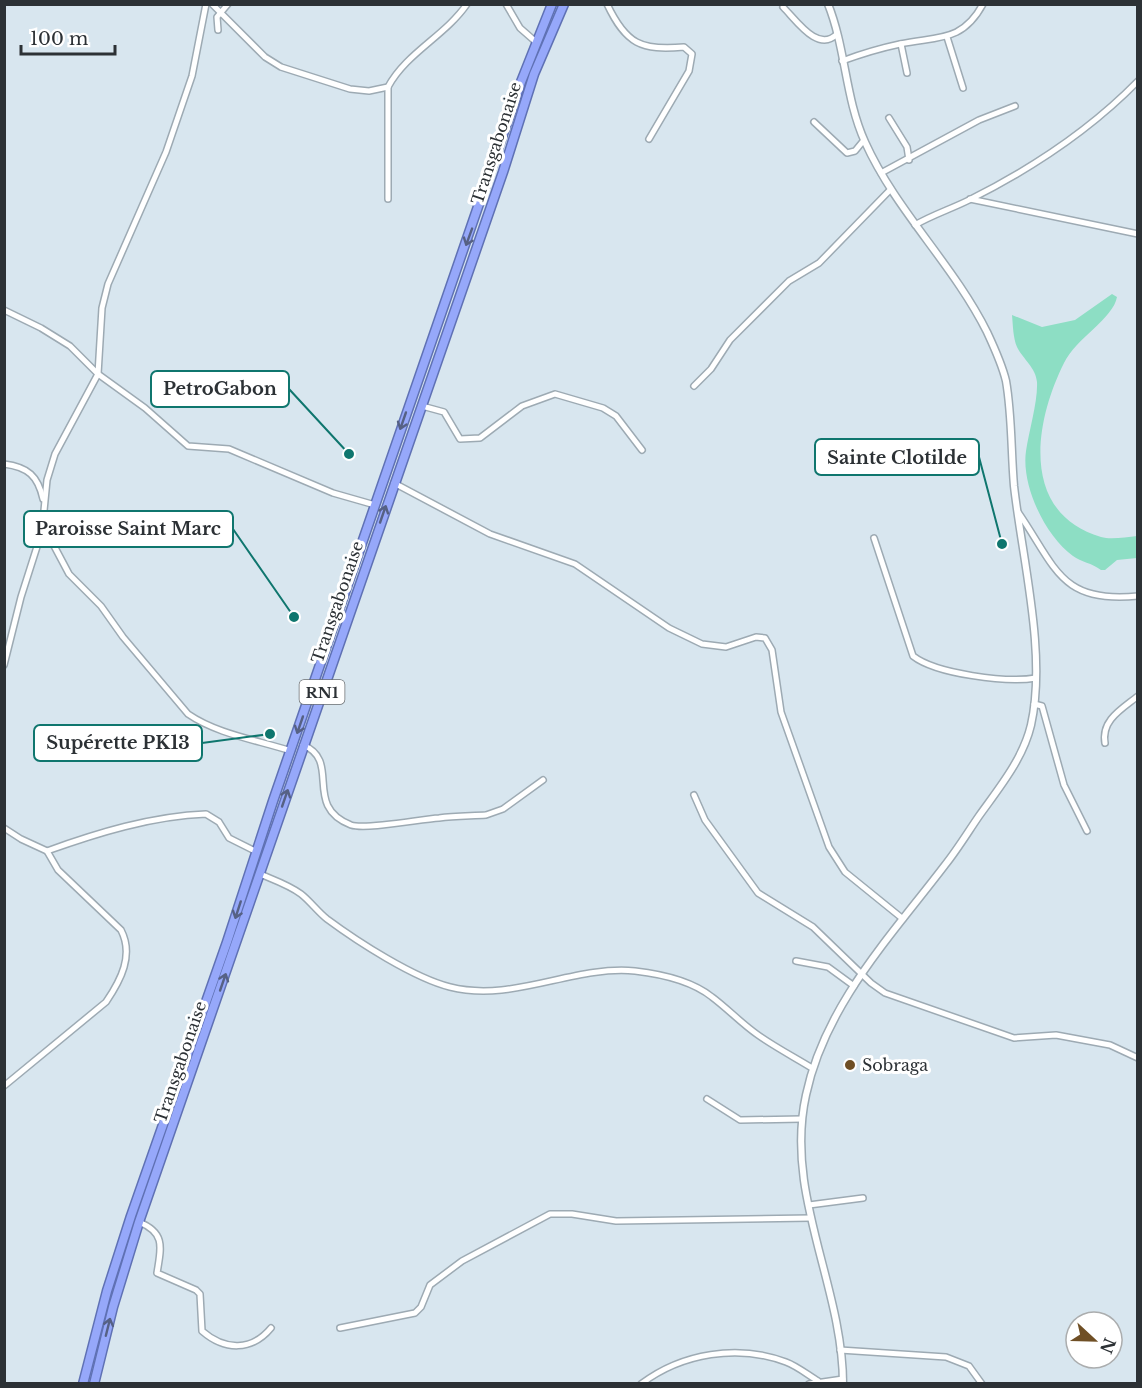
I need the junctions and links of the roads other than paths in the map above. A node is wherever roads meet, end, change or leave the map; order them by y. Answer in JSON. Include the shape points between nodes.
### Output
{"nodes":[{"id":1,"x":206,"y":4,"type":"edge"},
{"id":2,"x":212,"y":4,"type":"edge"},
{"id":3,"x":228,"y":4,"type":"edge"},
{"id":4,"x":467,"y":4,"type":"edge"},
{"id":5,"x":506,"y":4,"type":"edge"},
{"id":6,"x":552,"y":4,"type":"edge"},
{"id":7,"x":564,"y":4,"type":"edge"},
{"id":8,"x":607,"y":4,"type":"edge"},
{"id":9,"x":828,"y":4,"type":"edge"},
{"id":10,"x":983,"y":4,"type":"edge"},
{"id":11,"x":783,"y":7,"type":"dead end"},
{"id":12,"x":219,"y":13,"type":"junction"},
{"id":13,"x":218,"y":30,"type":"dead end"},
{"id":14,"x":837,"y":34,"type":"junction"},
{"id":15,"x":947,"y":37,"type":"junction"},
{"id":16,"x":536,"y":42,"type":"junction"},
{"id":17,"x":901,"y":44,"type":"junction"},
{"id":18,"x":842,"y":61,"type":"junction"},
{"id":19,"x":907,"y":73,"type":"dead end"},
{"id":20,"x":1137,"y":81,"type":"edge"},
{"id":21,"x":388,"y":87,"type":"junction"},
{"id":22,"x":963,"y":88,"type":"dead end"},
{"id":23,"x":1015,"y":106,"type":"dead end"},
{"id":24,"x":889,"y":118,"type":"dead end"},
{"id":25,"x":814,"y":122,"type":"dead end"},
{"id":26,"x":649,"y":139,"type":"dead end"},
{"id":27,"x":864,"y":140,"type":"junction"},
{"id":28,"x":909,"y":160,"type":"junction"},
{"id":29,"x":881,"y":173,"type":"junction"},
{"id":30,"x":891,"y":189,"type":"junction"},
{"id":31,"x":388,"y":199,"type":"dead end"},
{"id":32,"x":970,"y":199,"type":"junction"},
{"id":33,"x":915,"y":225,"type":"junction"},
{"id":34,"x":1137,"y":234,"type":"edge"},
{"id":35,"x":4,"y":310,"type":"edge"},
{"id":36,"x":98,"y":374,"type":"junction"},
{"id":37,"x":694,"y":386,"type":"dead end"},
{"id":38,"x":420,"y":406,"type":"junction"},
{"id":39,"x":642,"y":450,"type":"dead end"},
{"id":40,"x":4,"y":464,"type":"edge"},
{"id":41,"x":394,"y":483,"type":"junction"},
{"id":42,"x":375,"y":505,"type":"junction"},
{"id":43,"x":45,"y":508,"type":"junction"},
{"id":44,"x":1018,"y":512,"type":"junction"},
{"id":45,"x":874,"y":538,"type":"dead end"},
{"id":46,"x":1137,"y":596,"type":"edge"},
{"id":47,"x":4,"y":665,"type":"edge"},
{"id":48,"x":1036,"y":678,"type":"junction"},
{"id":49,"x":1137,"y":696,"type":"edge"},
{"id":50,"x":1034,"y":704,"type":"junction"},
{"id":51,"x":1105,"y":743,"type":"dead end"},
{"id":52,"x":303,"y":745,"type":"junction"},
{"id":53,"x":291,"y":751,"type":"junction"},
{"id":54,"x":543,"y":780,"type":"dead end"},
{"id":55,"x":694,"y":795,"type":"dead end"},
{"id":56,"x":4,"y":828,"type":"edge"},
{"id":57,"x":1087,"y":831,"type":"dead end"},
{"id":58,"x":47,"y":851,"type":"junction"},
{"id":59,"x":257,"y":852,"type":"junction"},
{"id":60,"x":260,"y":874,"type":"junction"},
{"id":61,"x":903,"y":919,"type":"junction"},
{"id":62,"x":796,"y":961,"type":"dead end"},
{"id":63,"x":862,"y":975,"type":"junction"},
{"id":64,"x":854,"y":987,"type":"junction"},
{"id":65,"x":1137,"y":1058,"type":"edge"},
{"id":66,"x":813,"y":1068,"type":"junction"},
{"id":67,"x":4,"y":1086,"type":"edge"},
{"id":68,"x":707,"y":1099,"type":"dead end"},
{"id":69,"x":802,"y":1119,"type":"junction"},
{"id":70,"x":863,"y":1198,"type":"dead end"},
{"id":71,"x":809,"y":1206,"type":"junction"},
{"id":72,"x":811,"y":1218,"type":"junction"},
{"id":73,"x":139,"y":1222,"type":"junction"},
{"id":74,"x":271,"y":1328,"type":"dead end"},
{"id":75,"x":340,"y":1328,"type":"dead end"},
{"id":76,"x":840,"y":1350,"type":"junction"},
{"id":77,"x":818,"y":1381,"type":"junction"},
{"id":78,"x":843,"y":1381,"type":"edge"},
{"id":79,"x":83,"y":1383,"type":"edge"},
{"id":80,"x":94,"y":1383,"type":"edge"},
{"id":81,"x":641,"y":1383,"type":"edge"},
{"id":82,"x":809,"y":1383,"type":"edge"},
{"id":83,"x":982,"y":1383,"type":"edge"}],
"edges":[{"from":1,"to":36,"type":"street","via":[[192,76],[166,152],[108,284],[102,308]]},
{"from":2,"to":12,"type":"street"},
{"from":3,"to":12,"type":"street"},
{"from":4,"to":21,"type":"street","via":[[454,23],[397,70]]},
{"from":5,"to":16,"type":"street","via":[[520,28]]},
{"from":6,"to":16,"type":"highway","name":"Transgabonaise","number":"RN1"},
{"from":7,"to":38,"type":"highway","name":"Transgabonaise","number":"RN1","via":[[526,98]]},
{"from":8,"to":26,"type":"street","via":[[620,27],[643,46],[684,46],[692,54],[689,71]]},
{"from":9,"to":14,"type":"street"},
{"from":10,"to":15,"type":"street","via":[[966,28]]},
{"from":11,"to":14,"type":"street","via":[[815,39],[830,41]]},
{"from":12,"to":13,"type":"street"},
{"from":12,"to":21,"type":"street","via":[[281,67],[350,89]]},
{"from":14,"to":18,"type":"street"},
{"from":15,"to":17,"type":"street"},
{"from":15,"to":22,"type":"street"},
{"from":16,"to":42,"type":"highway","name":"Transgabonaise","number":"RN1","one_way":true},
{"from":17,"to":18,"type":"street"},
{"from":17,"to":19,"type":"street"},
{"from":18,"to":27,"type":"street"},
{"from":20,"to":32,"type":"street","via":[[1104,114],[1036,163]]},
{"from":21,"to":31,"type":"street"},
{"from":23,"to":28,"type":"street","via":[[970,124]]},
{"from":24,"to":28,"type":"street","via":[[907,147]]},
{"from":25,"to":27,"type":"street","via":[[847,153],[855,151]]},
{"from":27,"to":29,"type":"street"},
{"from":28,"to":29,"type":"street"},
{"from":29,"to":30,"type":"street"},
{"from":30,"to":33,"type":"street"},
{"from":30,"to":37,"type":"street","via":[[819,263],[789,280],[730,340]]},
{"from":32,"to":33,"type":"street"},
{"from":32,"to":34,"type":"street"},
{"from":33,"to":44,"type":"street","via":[[974,309],[1005,376]]},
{"from":35,"to":36,"type":"street","via":[[70,346]]},
{"from":36,"to":42,"type":"street","via":[[188,446],[229,449],[333,493]]},
{"from":36,"to":43,"type":"street","via":[[55,454],[47,480]]},
{"from":38,"to":39,"type":"street","via":[[444,412],[460,439],[471,440],[492,431],[522,406],[555,394],[567,396],[616,416]]},
{"from":38,"to":41,"type":"highway","name":"Transgabonaise","number":"RN1"},
{"from":40,"to":43,"type":"street","via":[[17,465],[33,475]]},
{"from":52,"to":41,"type":"highway","name":"Transgabonaise","number":"RN1","one_way":true},
{"from":41,"to":61,"type":"street","via":[[490,534],[575,564],[669,628],[702,644],[726,647],[765,638],[772,650],[781,712],[829,848],[845,872]]},
{"from":42,"to":53,"type":"highway","name":"Transgabonaise","number":"RN1","one_way":true},
{"from":43,"to":47,"type":"street"},
{"from":43,"to":53,"type":"street","via":[[52,542],[69,573],[101,606],[188,714]]},
{"from":44,"to":46,"type":"street","via":[[1066,583],[1104,598]]},
{"from":44,"to":48,"type":"street"},
{"from":45,"to":48,"type":"street","via":[[914,656],[932,667],[1017,680]]},
{"from":48,"to":50,"type":"street"},
{"from":49,"to":51,"type":"street","via":[[1109,721]]},
{"from":50,"to":57,"type":"street","via":[[1042,706],[1064,785]]},
{"from":50,"to":61,"type":"street","via":[[1029,733],[1011,771]]},
{"from":52,"to":54,"type":"street","via":[[318,753],[322,761],[325,802],[332,813],[354,826],[486,815],[503,809]]},
{"from":60,"to":52,"type":"highway","name":"Transgabonaise","number":"RN1","one_way":true},
{"from":53,"to":59,"type":"highway","name":"Transgabonaise","number":"RN1"},
{"from":55,"to":63,"type":"street","via":[[705,820],[758,893],[813,927]]},
{"from":56,"to":58,"type":"street"},
{"from":58,"to":59,"type":"street","via":[[131,826],[206,814],[219,822],[229,838]]},
{"from":58,"to":67,"type":"street","via":[[58,870],[121,930],[127,942],[126,955],[117,986],[106,1002]]},
{"from":59,"to":79,"type":"highway","name":"Transgabonaise","number":"RN1","one_way":true,"via":[[118,1255]]},
{"from":60,"to":66,"type":"street","via":[[301,894],[326,918],[363,943],[415,973],[449,987],[522,988],[600,972],[634,971],[665,976],[711,995],[757,1035]]},
{"from":73,"to":60,"type":"highway","name":"Transgabonaise","number":"RN1","one_way":true},
{"from":61,"to":63,"type":"street"},
{"from":62,"to":64,"type":"street","via":[[828,967]]},
{"from":63,"to":64,"type":"street"},
{"from":63,"to":65,"type":"street","via":[[885,993],[996,1034],[1014,1038],[1056,1035],[1110,1045]]},
{"from":64,"to":66,"type":"street","via":[[831,1025]]},
{"from":66,"to":69,"type":"street"},
{"from":68,"to":69,"type":"street","via":[[740,1120]]},
{"from":69,"to":71,"type":"street","via":[[800,1150]]},
{"from":70,"to":71,"type":"street"},
{"from":71,"to":72,"type":"street"},
{"from":72,"to":75,"type":"street","via":[[616,1221],[550,1214],[462,1261],[430,1285],[415,1313]]},
{"from":72,"to":76,"type":"street"},
{"from":73,"to":74,"type":"street","via":[[158,1235],[157,1273],[200,1294],[202,1331],[238,1346],[261,1340]]},
{"from":80,"to":73,"type":"highway","name":"Transgabonaise","number":"RN1","one_way":true},
{"from":76,"to":78,"type":"street"},
{"from":76,"to":83,"type":"street","via":[[946,1357],[969,1366]]},
{"from":77,"to":78,"type":"street"},
{"from":77,"to":81,"type":"street","via":[[786,1362],[725,1352],[670,1366]]},
{"from":77,"to":82,"type":"street"}]}
